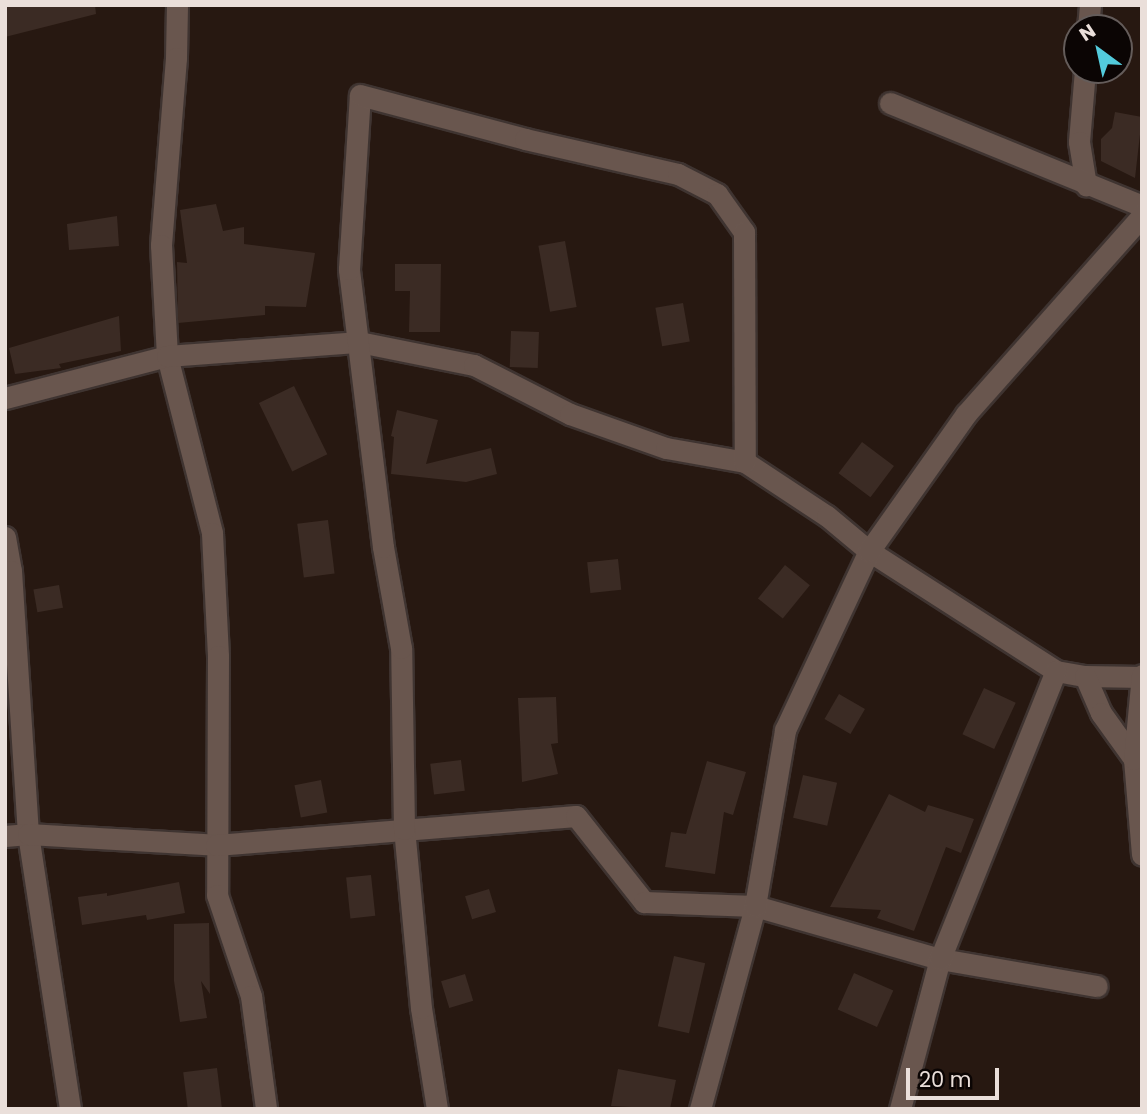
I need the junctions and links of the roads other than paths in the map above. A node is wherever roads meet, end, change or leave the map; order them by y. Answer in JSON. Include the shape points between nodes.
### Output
{"nodes":[{"id":1,"x":177,"y":5,"type":"edge"},
{"id":2,"x":1084,"y":84,"type":"edge"},
{"id":3,"x":890,"y":103,"type":"dead end"},
{"id":4,"x":1086,"y":185,"type":"junction"},
{"id":5,"x":1142,"y":206,"type":"edge"},
{"id":6,"x":1142,"y":216,"type":"edge"},
{"id":7,"x":359,"y":342,"type":"junction"},
{"id":8,"x":167,"y":356,"type":"junction"},
{"id":9,"x":5,"y":398,"type":"edge"},
{"id":10,"x":745,"y":462,"type":"junction"},
{"id":11,"x":5,"y":537,"type":"edge"},
{"id":12,"x":869,"y":551,"type":"junction"},
{"id":13,"x":1056,"y":671,"type":"junction"},
{"id":14,"x":1085,"y":676,"type":"junction"},
{"id":15,"x":1142,"y":677,"type":"edge"},
{"id":16,"x":1134,"y":759,"type":"junction"},
{"id":17,"x":404,"y":829,"type":"junction"},
{"id":18,"x":28,"y":834,"type":"junction"},
{"id":19,"x":5,"y":836,"type":"edge"},
{"id":20,"x":216,"y":845,"type":"junction"},
{"id":21,"x":1142,"y":855,"type":"edge"},
{"id":22,"x":755,"y":906,"type":"junction"},
{"id":23,"x":940,"y":959,"type":"junction"},
{"id":24,"x":1097,"y":985,"type":"dead end"},
{"id":25,"x":70,"y":1109,"type":"edge"},
{"id":26,"x":266,"y":1109,"type":"edge"},
{"id":27,"x":437,"y":1109,"type":"edge"},
{"id":28,"x":700,"y":1109,"type":"edge"},
{"id":29,"x":900,"y":1109,"type":"edge"}],
"edges":[{"from":1,"to":8,"type":"street","via":[[162,245]]},
{"from":2,"to":4,"type":"street","via":[[1079,142]]},
{"from":3,"to":4,"type":"street"},
{"from":4,"to":5,"type":"street"},
{"from":6,"to":12,"type":"street","via":[[966,414]]},
{"from":7,"to":8,"type":"street"},
{"from":7,"to":10,"type":"street","via":[[474,365],[582,418],[666,448]]},
{"from":7,"to":10,"type":"street","via":[[349,269],[360,95],[678,174],[717,194],[744,232]]},
{"from":7,"to":17,"type":"street","via":[[383,547],[401,648]]},
{"from":8,"to":9,"type":"street"},
{"from":8,"to":20,"type":"street","via":[[212,533],[218,656]]},
{"from":10,"to":12,"type":"street","via":[[827,516]]},
{"from":11,"to":18,"type":"street"},
{"from":12,"to":13,"type":"street"},
{"from":12,"to":22,"type":"street","via":[[786,730]]},
{"from":13,"to":14,"type":"street"},
{"from":13,"to":23,"type":"street"},
{"from":14,"to":15,"type":"street"},
{"from":14,"to":16,"type":"street","via":[[1101,713]]},
{"from":15,"to":16,"type":"street"},
{"from":16,"to":21,"type":"street"},
{"from":17,"to":20,"type":"street"},
{"from":17,"to":22,"type":"street","via":[[576,816],[644,902]]},
{"from":17,"to":27,"type":"street","via":[[421,1008]]},
{"from":18,"to":19,"type":"street"},
{"from":18,"to":20,"type":"street"},
{"from":18,"to":25,"type":"street"},
{"from":20,"to":26,"type":"street","via":[[217,895],[251,996]]},
{"from":22,"to":23,"type":"street"},
{"from":22,"to":28,"type":"street"},
{"from":23,"to":24,"type":"street"},
{"from":23,"to":29,"type":"street"}]}
